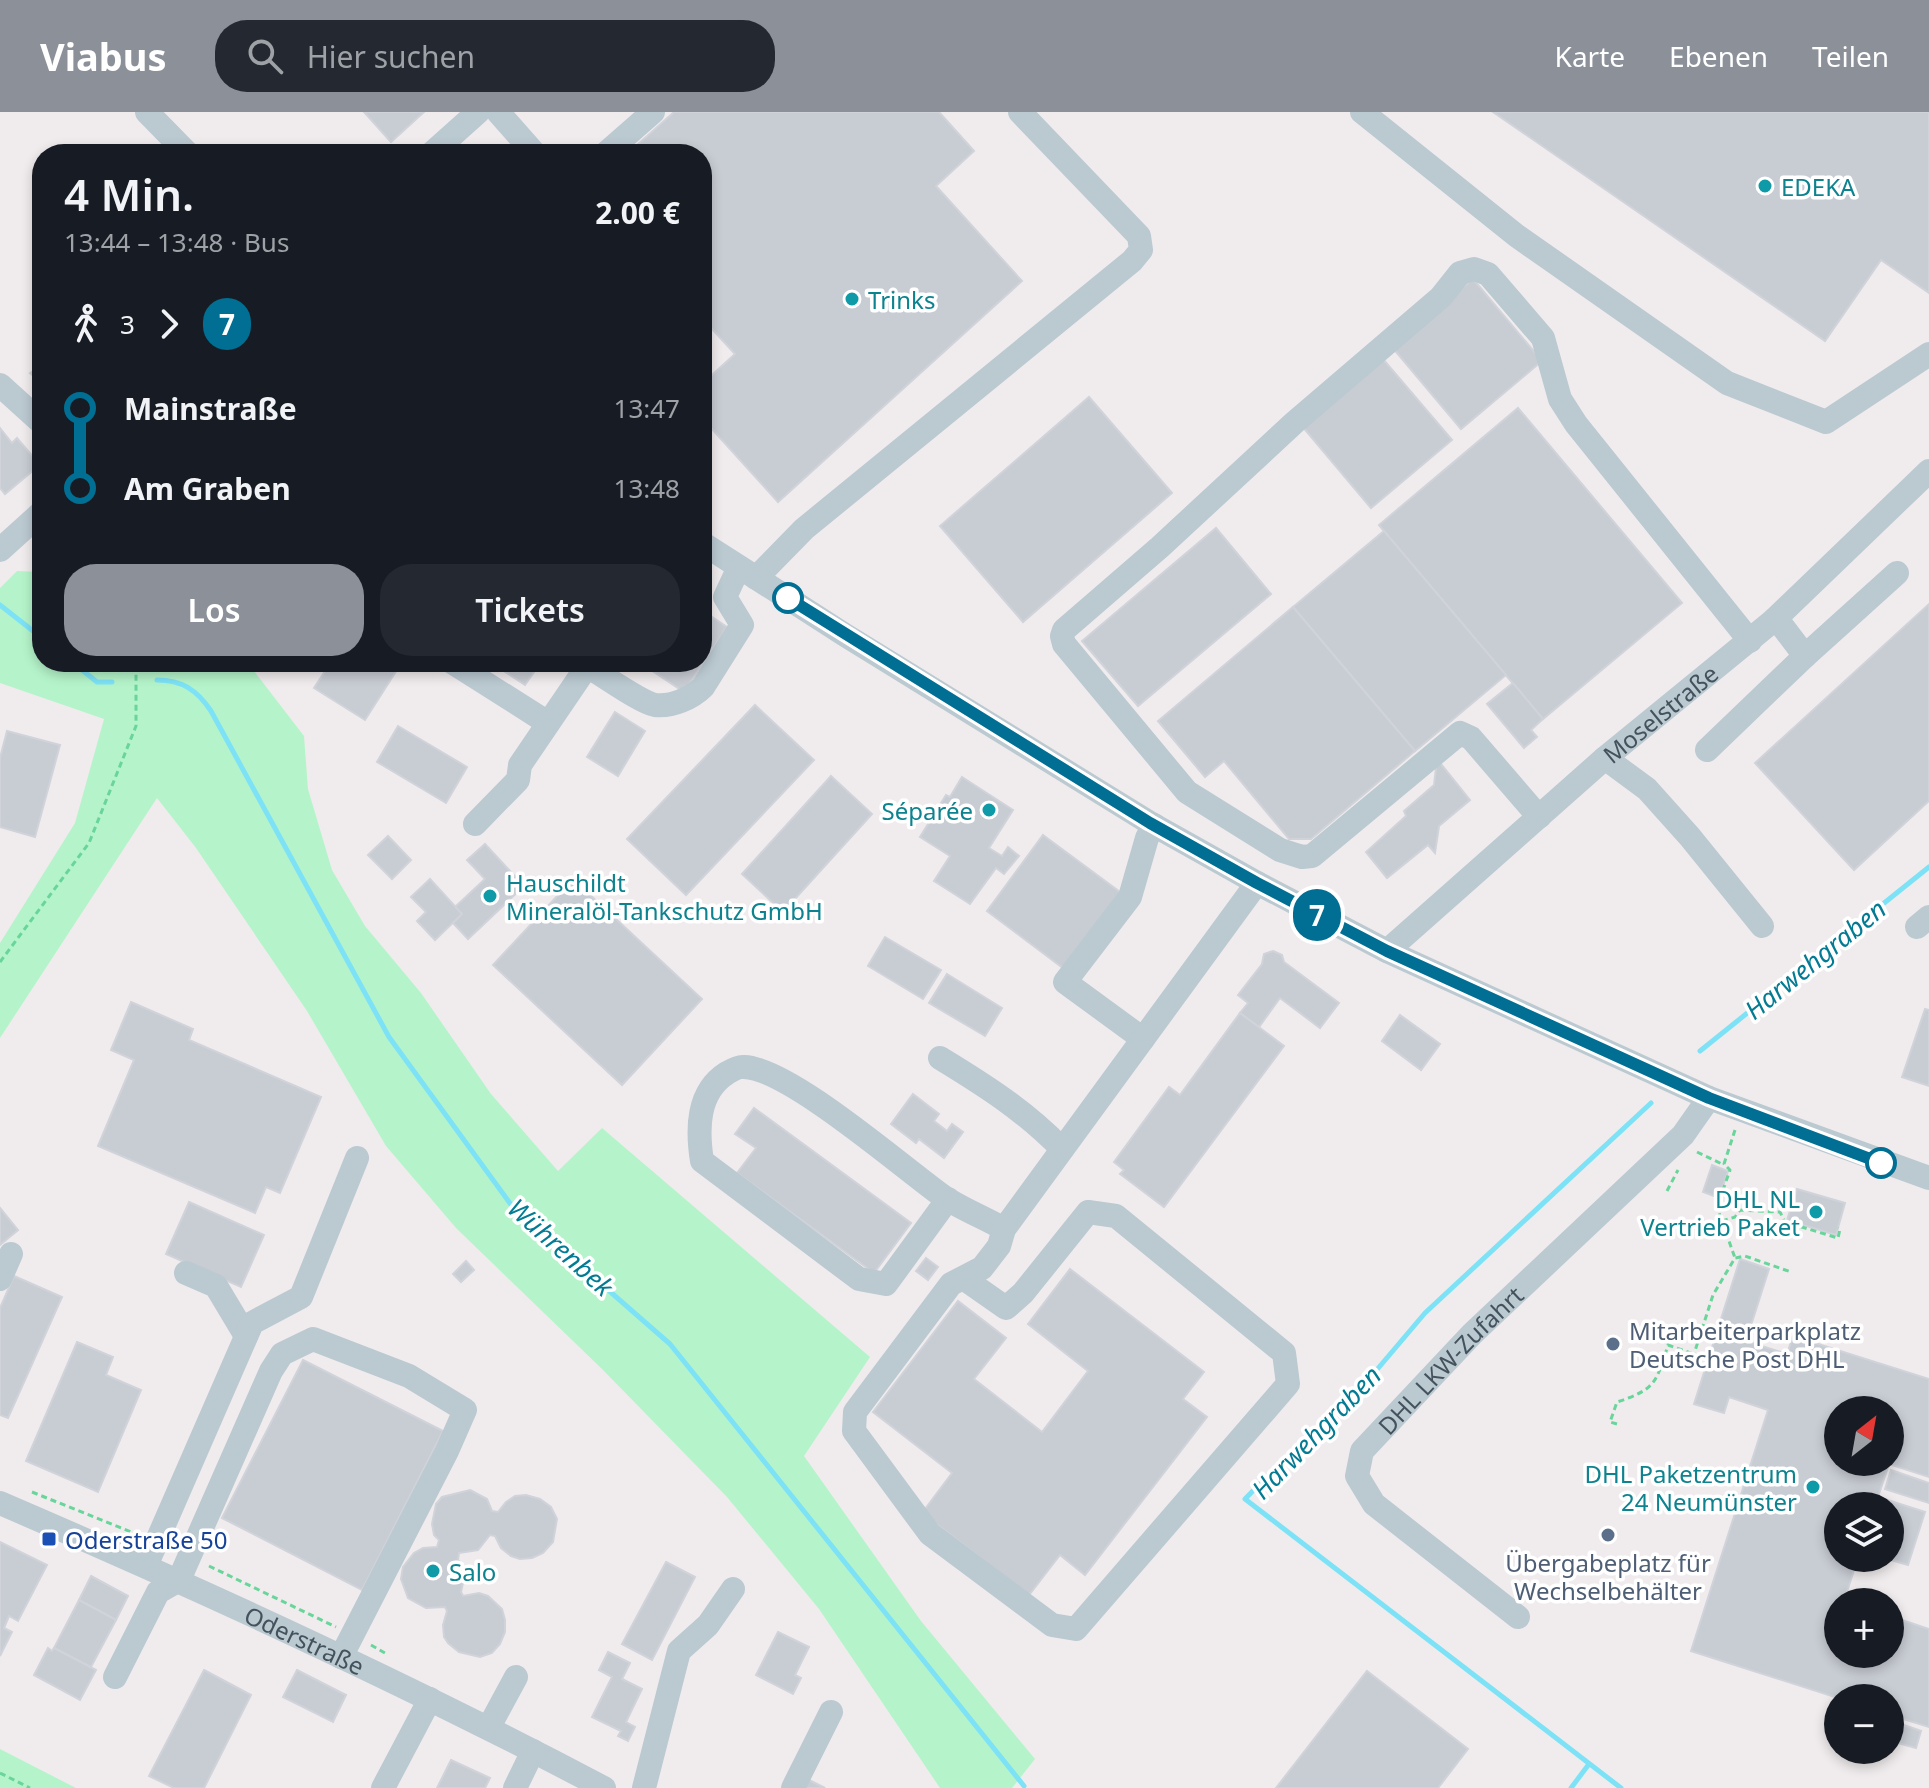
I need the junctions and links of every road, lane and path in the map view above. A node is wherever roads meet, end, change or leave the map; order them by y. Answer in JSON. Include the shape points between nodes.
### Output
{"nodes":[{"id":1,"x":147,"y":112,"type":"edge"},
{"id":2,"x":478,"y":112,"type":"edge"},
{"id":3,"x":498,"y":112,"type":"edge"},
{"id":4,"x":653,"y":112,"type":"edge"},
{"id":5,"x":1020,"y":112,"type":"edge"},
{"id":6,"x":1362,"y":112,"type":"edge"},
{"id":7,"x":178,"y":144,"type":"edge"},
{"id":8,"x":442,"y":144,"type":"edge"},
{"id":9,"x":526,"y":144,"type":"edge"},
{"id":10,"x":616,"y":144,"type":"edge"},
{"id":11,"x":1929,"y":354,"type":"edge"},
{"id":12,"x":0,"y":385,"type":"edge"},
{"id":13,"x":32,"y":414,"type":"edge"},
{"id":14,"x":1929,"y":471,"type":"edge"},
{"id":15,"x":32,"y":521,"type":"edge"},
{"id":16,"x":712,"y":549,"type":"edge"},
{"id":17,"x":0,"y":550,"type":"edge"},
{"id":18,"x":748,"y":572,"type":"junction"},
{"id":19,"x":1897,"y":573,"type":"dead end"},
{"id":20,"x":1774,"y":620,"type":"junction"},
{"id":21,"x":1750,"y":641,"type":"junction"},
{"id":22,"x":1805,"y":656,"type":"junction"},
{"id":23,"x":136,"y":672,"type":"edge"},
{"id":24,"x":468,"y":672,"type":"edge"},
{"id":25,"x":583,"y":672,"type":"edge"},
{"id":26,"x":602,"y":672,"type":"edge"},
{"id":27,"x":548,"y":723,"type":"junction"},
{"id":28,"x":1707,"y":750,"type":"dead end"},
{"id":29,"x":1605,"y":758,"type":"junction"},
{"id":30,"x":1539,"y":817,"type":"junction"},
{"id":31,"x":475,"y":824,"type":"dead end"},
{"id":32,"x":1154,"y":825,"type":"junction"},
{"id":33,"x":1257,"y":883,"type":"junction"},
{"id":34,"x":1762,"y":926,"type":"dead end"},
{"id":35,"x":1387,"y":951,"type":"junction"},
{"id":36,"x":0,"y":962,"type":"edge"},
{"id":37,"x":1143,"y":1039,"type":"junction"},
{"id":38,"x":940,"y":1058,"type":"dead end"},
{"id":39,"x":1709,"y":1098,"type":"junction"},
{"id":40,"x":1742,"y":1111,"type":"junction"},
{"id":41,"x":1062,"y":1149,"type":"junction"},
{"id":42,"x":1694,"y":1151,"type":"dead end"},
{"id":43,"x":357,"y":1158,"type":"dead end"},
{"id":44,"x":1682,"y":1161,"type":"dead end"},
{"id":45,"x":1724,"y":1164,"type":"junction"},
{"id":46,"x":1929,"y":1178,"type":"edge"},
{"id":47,"x":1667,"y":1191,"type":"dead end"},
{"id":48,"x":948,"y":1199,"type":"junction"},
{"id":49,"x":1722,"y":1221,"type":"junction"},
{"id":50,"x":1838,"y":1228,"type":"dead end"},
{"id":51,"x":1001,"y":1238,"type":"junction"},
{"id":52,"x":11,"y":1254,"type":"dead end"},
{"id":53,"x":1735,"y":1258,"type":"junction"},
{"id":54,"x":1791,"y":1272,"type":"dead end"},
{"id":55,"x":186,"y":1273,"type":"dead end"},
{"id":56,"x":963,"y":1278,"type":"junction"},
{"id":57,"x":0,"y":1279,"type":"edge"},
{"id":58,"x":246,"y":1336,"type":"junction"},
{"id":59,"x":1694,"y":1354,"type":"junction"},
{"id":60,"x":1708,"y":1358,"type":"dead end"},
{"id":61,"x":1617,"y":1424,"type":"dead end"},
{"id":62,"x":0,"y":1503,"type":"edge"},
{"id":63,"x":146,"y":1566,"type":"junction"},
{"id":64,"x":179,"y":1580,"type":"junction"},
{"id":65,"x":733,"y":1589,"type":"dead end"},
{"id":66,"x":1518,"y":1617,"type":"dead end"},
{"id":67,"x":341,"y":1657,"type":"junction"},
{"id":68,"x":115,"y":1677,"type":"dead end"},
{"id":69,"x":516,"y":1677,"type":"dead end"},
{"id":70,"x":430,"y":1699,"type":"junction"},
{"id":71,"x":831,"y":1712,"type":"dead end"},
{"id":72,"x":489,"y":1727,"type":"junction"},
{"id":73,"x":533,"y":1751,"type":"junction"},
{"id":74,"x":0,"y":1773,"type":"edge"},
{"id":75,"x":30,"y":1788,"type":"edge"},
{"id":76,"x":383,"y":1788,"type":"edge"},
{"id":77,"x":515,"y":1788,"type":"edge"},
{"id":78,"x":604,"y":1788,"type":"edge"},
{"id":79,"x":644,"y":1788,"type":"edge"},
{"id":80,"x":793,"y":1788,"type":"edge"}],
"edges":[{"from":1,"to":7,"type":"street"},
{"from":2,"to":8,"type":"street"},
{"from":3,"to":9,"type":"street"},
{"from":4,"to":10,"type":"street"},
{"from":5,"to":18,"type":"street","via":[[1139,236],[1141,250]]},
{"from":6,"to":11,"type":"street","via":[[1517,236],[1727,383],[1826,422]]},
{"from":12,"to":13,"type":"street"},
{"from":14,"to":20,"type":"street","name":"Moselstraße"},
{"from":15,"to":17,"type":"street"},
{"from":16,"to":18,"type":"street"},
{"from":18,"to":26,"type":"street","via":[[725,597],[742,625],[695,695],[654,705]]},
{"from":18,"to":32,"type":"street"},
{"from":19,"to":22,"type":"street"},
{"from":20,"to":21,"type":"street","name":"Moselstraße"},
{"from":20,"to":22,"type":"street"},
{"from":21,"to":29,"type":"street","name":"Moselstraße"},
{"from":21,"to":30,"type":"street","via":[[1576,424],[1560,399],[1546,346],[1535,327],[1488,274],[1474,269],[1460,273],[1441,297],[1064,630],[1064,644],[1187,792],[1280,850],[1312,856],[1460,733],[1471,738]]},
{"from":22,"to":28,"type":"street"},
{"from":23,"to":36,"type":"path","via":[[136,726],[89,843]]},
{"from":24,"to":27,"type":"street"},
{"from":25,"to":27,"type":"street"},
{"from":27,"to":31,"type":"street","via":[[520,765],[518,780]]},
{"from":29,"to":30,"type":"street","name":"Moselstraße"},
{"from":29,"to":34,"type":"street","via":[[1647,789]]},
{"from":30,"to":35,"type":"street","name":"Moselstraße"},
{"from":32,"to":33,"type":"street"},
{"from":32,"to":37,"type":"street","via":[[1130,897],[1065,982]]},
{"from":33,"to":35,"type":"street"},
{"from":33,"to":37,"type":"street"},
{"from":35,"to":39,"type":"street"},
{"from":37,"to":41,"type":"street"},
{"from":38,"to":41,"type":"street","via":[[1032,1119]]},
{"from":39,"to":40,"type":"street"},
{"from":39,"to":66,"type":"street","name":"DHL LKW-Zufahrt","via":[[1683,1135],[1472,1334],[1362,1451],[1357,1476],[1374,1504]]},
{"from":40,"to":45,"type":"path"},
{"from":40,"to":46,"type":"street"},
{"from":41,"to":51,"type":"street"},
{"from":42,"to":45,"type":"path"},
{"from":43,"to":58,"type":"street","via":[[301,1297],[252,1323]]},
{"from":44,"to":47,"type":"path"},
{"from":45,"to":49,"type":"path","via":[[1730,1170],[1717,1207]]},
{"from":48,"to":48,"type":"street","via":[[805,1092],[763,1072],[743,1066],[731,1071],[713,1083],[705,1099],[698,1135],[702,1161],[859,1279],[886,1284]]},
{"from":48,"to":51,"type":"street"},
{"from":49,"to":50,"type":"path","via":[[1740,1210],[1762,1210],[1780,1212],[1785,1222],[1838,1238]]},
{"from":49,"to":53,"type":"path"},
{"from":51,"to":56,"type":"street","via":[[982,1268]]},
{"from":52,"to":57,"type":"street"},
{"from":53,"to":54,"type":"path","via":[[1745,1256]]},
{"from":53,"to":59,"type":"path","via":[[1713,1295]]},
{"from":55,"to":58,"type":"street","via":[[216,1286]]},
{"from":56,"to":56,"type":"street","via":[[951,1284],[855,1412],[854,1431],[930,1534],[1052,1625],[1076,1629],[1288,1384],[1284,1353],[1116,1216],[1088,1212],[1006,1308]]},
{"from":58,"to":63,"type":"street"},
{"from":59,"to":60,"type":"path"},
{"from":59,"to":61,"type":"path","via":[[1668,1345],[1658,1377],[1643,1393],[1617,1402],[1610,1422]]},
{"from":62,"to":63,"type":"street","name":"Oderstraße"},
{"from":63,"to":64,"type":"street","name":"Oderstraße"},
{"from":64,"to":67,"type":"street","name":"Oderstraße"},
{"from":64,"to":67,"type":"street","via":[[282,1354],[313,1339],[409,1376],[465,1410]]},
{"from":64,"to":68,"type":"street","via":[[158,1592]]},
{"from":65,"to":79,"type":"street","via":[[708,1625],[679,1651]]},
{"from":67,"to":70,"type":"street","name":"Oderstraße"},
{"from":69,"to":72,"type":"street"},
{"from":70,"to":72,"type":"street","name":"Oderstraße"},
{"from":70,"to":76,"type":"street"},
{"from":71,"to":80,"type":"street"},
{"from":72,"to":73,"type":"street","name":"Oderstraße"},
{"from":73,"to":77,"type":"street"},
{"from":73,"to":78,"type":"street","name":"Oderstraße"},
{"from":74,"to":75,"type":"path"}]}
